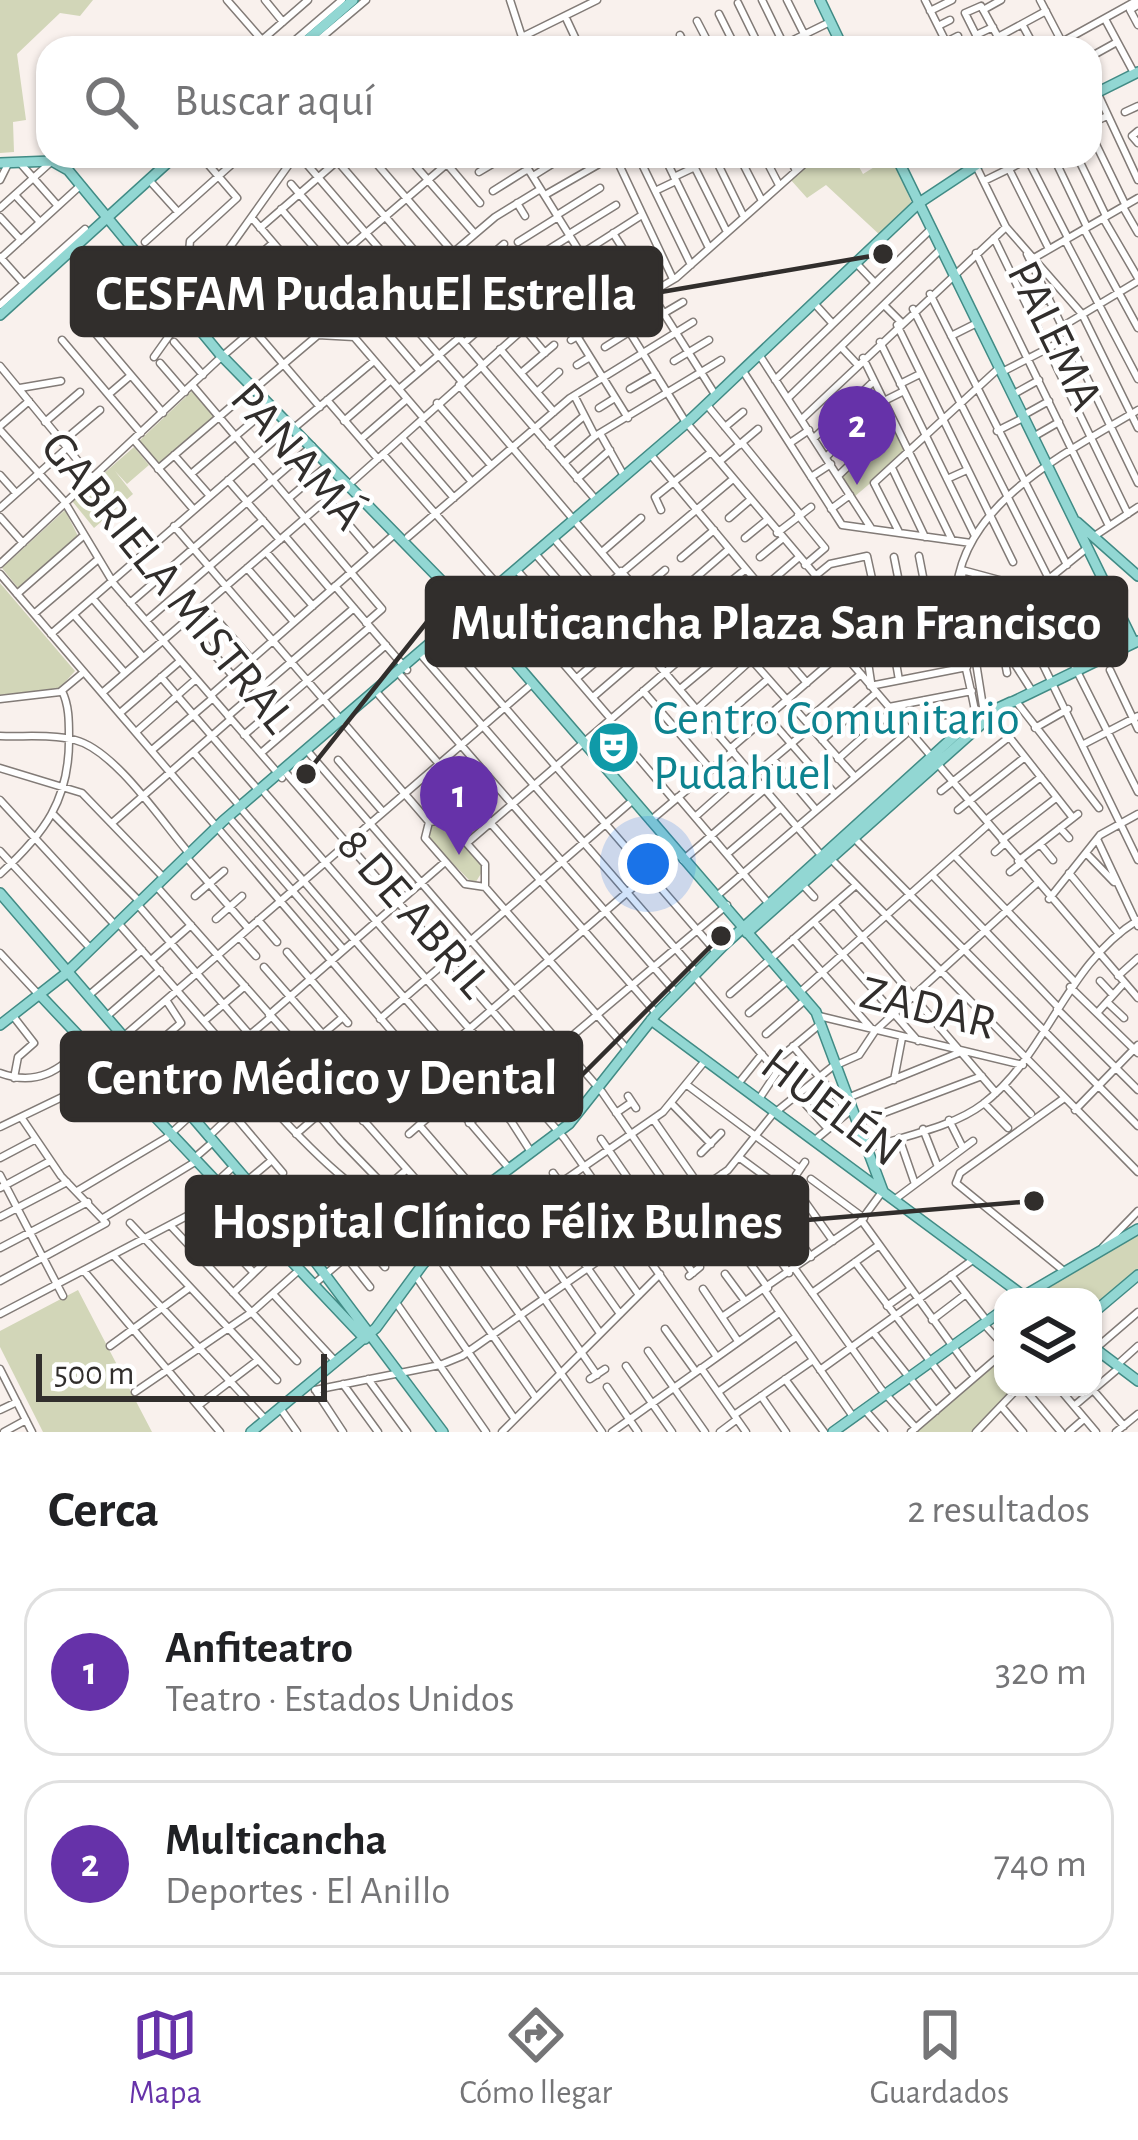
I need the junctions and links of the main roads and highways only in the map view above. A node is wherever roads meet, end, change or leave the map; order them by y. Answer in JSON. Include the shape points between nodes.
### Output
{"nodes":[{"id":1,"x":353,"y":0,"type":"edge"},
{"id":2,"x":820,"y":0,"type":"edge"},
{"id":3,"x":307,"y":36,"type":"edge"},
{"id":4,"x":837,"y":36,"type":"edge"},
{"id":5,"x":1136,"y":72,"type":"edge"},
{"id":6,"x":1102,"y":89,"type":"edge"},
{"id":7,"x":58,"y":168,"type":"edge"},
{"id":8,"x":60,"y":168,"type":"edge"},
{"id":9,"x":162,"y":168,"type":"edge"},
{"id":10,"x":904,"y":168,"type":"edge"},
{"id":11,"x":973,"y":168,"type":"edge"},
{"id":12,"x":919,"y":203,"type":"junction"},
{"id":13,"x":110,"y":216,"type":"junction"},
{"id":14,"x":171,"y":289,"type":"junction"},
{"id":15,"x":0,"y":315,"type":"edge"},
{"id":16,"x":256,"y":386,"type":"junction"},
{"id":17,"x":295,"y":426,"type":"junction"},
{"id":18,"x":652,"y":456,"type":"junction"},
{"id":19,"x":350,"y":481,"type":"junction"},
{"id":20,"x":1073,"y":519,"type":"junction"},
{"id":21,"x":576,"y":521,"type":"junction"},
{"id":22,"x":518,"y":572,"type":"junction"},
{"id":23,"x":1138,"y":576,"type":"edge"},
{"id":24,"x":474,"y":610,"type":"junction"},
{"id":25,"x":1136,"y":642,"type":"edge"},
{"id":26,"x":404,"y":671,"type":"junction"},
{"id":27,"x":343,"y":722,"type":"junction"},
{"id":28,"x":585,"y":741,"type":"junction"},
{"id":29,"x":282,"y":775,"type":"junction"},
{"id":30,"x":242,"y":809,"type":"junction"},
{"id":31,"x":652,"y":819,"type":"junction"},
{"id":32,"x":219,"y":828,"type":"junction"},
{"id":33,"x":825,"y":855,"type":"junction"},
{"id":34,"x":0,"y":893,"type":"edge"},
{"id":35,"x":772,"y":906,"type":"junction"},
{"id":36,"x":745,"y":929,"type":"junction"},
{"id":37,"x":68,"y":972,"type":"junction"},
{"id":38,"x":41,"y":996,"type":"junction"},
{"id":39,"x":654,"y":1017,"type":"junction"},
{"id":40,"x":7,"y":1020,"type":"edge"},
{"id":41,"x":880,"y":1186,"type":"junction"},
{"id":42,"x":1138,"y":1229,"type":"edge"},
{"id":43,"x":1138,"y":1275,"type":"edge"},
{"id":44,"x":1013,"y":1288,"type":"edge"},
{"id":45,"x":1037,"y":1288,"type":"edge"},
{"id":46,"x":1102,"y":1305,"type":"edge"},
{"id":47,"x":994,"y":1317,"type":"edge"},
{"id":48,"x":367,"y":1336,"type":"junction"},
{"id":49,"x":1102,"y":1355,"type":"edge"},
{"id":50,"x":1138,"y":1381,"type":"edge"},
{"id":51,"x":252,"y":1432,"type":"edge"},
{"id":52,"x":443,"y":1432,"type":"edge"},
{"id":53,"x":832,"y":1432,"type":"edge"}],
"edges":[{"from":1,"to":3,"type":"main road"},
{"from":2,"to":4,"type":"main road"},
{"from":5,"to":6,"type":"main road"},
{"from":7,"to":13,"type":"main road"},
{"from":8,"to":13,"type":"main road"},
{"from":9,"to":13,"type":"main road"},
{"from":10,"to":12,"type":"main road"},
{"from":11,"to":12,"type":"main road"},
{"from":12,"to":18,"type":"main road"},
{"from":12,"to":20,"type":"main road"},
{"from":13,"to":14,"type":"main road"},
{"from":13,"to":14,"type":"main road"},
{"from":13,"to":15,"type":"main road"},
{"from":14,"to":16,"type":"main road"},
{"from":16,"to":17,"type":"main road"},
{"from":16,"to":17,"type":"main road"},
{"from":17,"to":19,"type":"main road"},
{"from":17,"to":19,"type":"main road"},
{"from":18,"to":21,"type":"main road"},
{"from":18,"to":21,"type":"main road"},
{"from":19,"to":24,"type":"main road"},
{"from":20,"to":23,"type":"main road"},
{"from":20,"to":25,"type":"main road"},
{"from":21,"to":22,"type":"main road"},
{"from":21,"to":22,"type":"main road"},
{"from":22,"to":24,"type":"main road"},
{"from":24,"to":26,"type":"main road"},
{"from":24,"to":26,"type":"main road"},
{"from":24,"to":28,"type":"main road"},
{"from":24,"to":28,"type":"main road"},
{"from":25,"to":33,"type":"main road","via":[[984,715]]},
{"from":26,"to":27,"type":"main road"},
{"from":26,"to":27,"type":"main road"},
{"from":27,"to":29,"type":"main road"},
{"from":27,"to":29,"type":"main road"},
{"from":28,"to":31,"type":"main road"},
{"from":28,"to":31,"type":"main road"},
{"from":29,"to":30,"type":"main road"},
{"from":30,"to":32,"type":"main road"},
{"from":30,"to":32,"type":"main road"},
{"from":31,"to":36,"type":"main road"},
{"from":32,"to":37,"type":"main road"},
{"from":33,"to":35,"type":"main road"},
{"from":33,"to":35,"type":"main road"},
{"from":34,"to":37,"type":"main road"},
{"from":35,"to":36,"type":"main road"},
{"from":36,"to":39,"type":"main road"},
{"from":36,"to":41,"type":"main road","via":[[820,1019]]},
{"from":37,"to":38,"type":"main road"},
{"from":37,"to":48,"type":"main road","via":[[326,1274]]},
{"from":38,"to":40,"type":"main road"},
{"from":38,"to":48,"type":"main road"},
{"from":39,"to":41,"type":"main road","name":"HUELÉN"},
{"from":39,"to":48,"type":"main road","via":[[560,1133],[475,1194]]},
{"from":41,"to":44,"type":"main road","name":"HUELÉN"},
{"from":42,"to":45,"type":"main road"},
{"from":43,"to":46,"type":"main road"},
{"from":47,"to":53,"type":"main road"},
{"from":48,"to":51,"type":"main road"},
{"from":48,"to":52,"type":"main road"},
{"from":49,"to":50,"type":"main road"}]}
